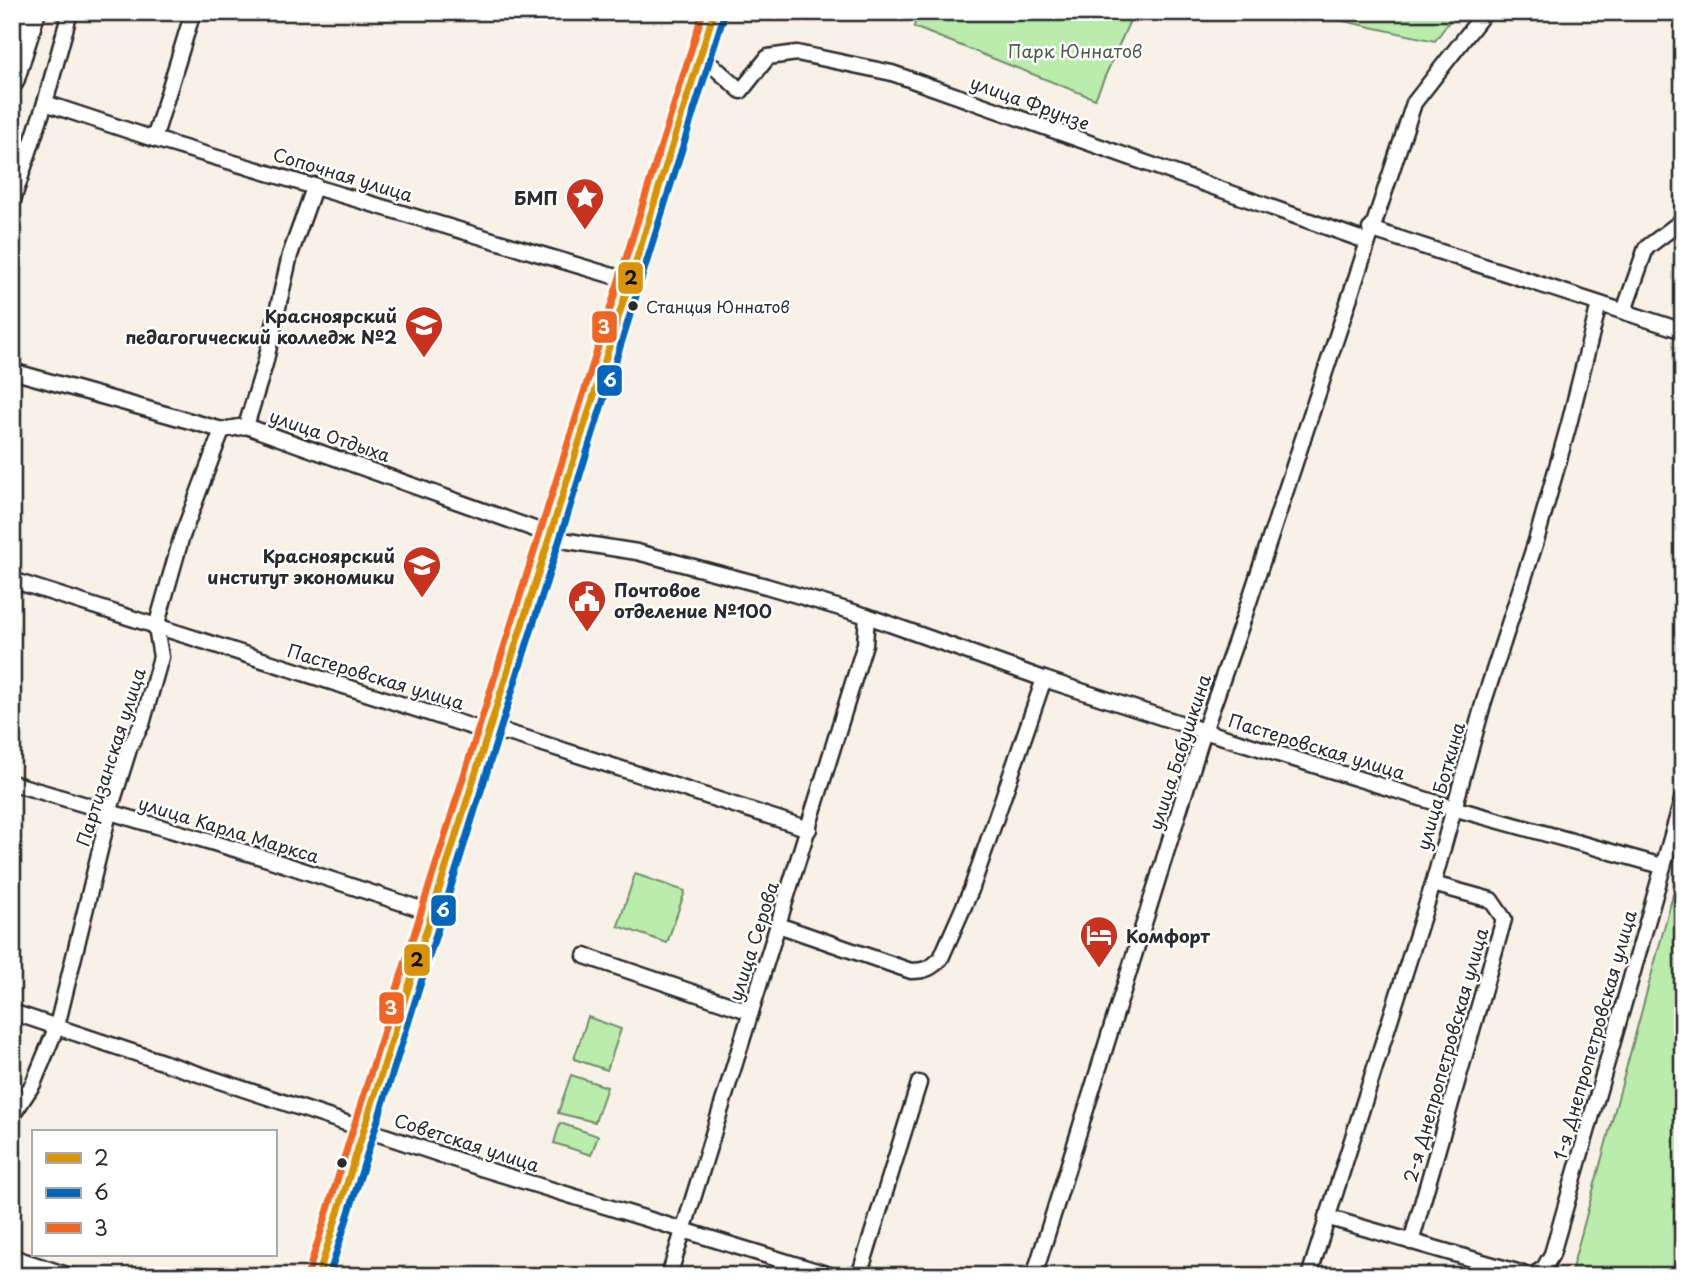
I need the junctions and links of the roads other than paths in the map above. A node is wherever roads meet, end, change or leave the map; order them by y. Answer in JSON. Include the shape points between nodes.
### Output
{"nodes":[{"id":1,"x":33,"y":12,"type":"edge"},
{"id":2,"x":70,"y":12,"type":"edge"},
{"id":3,"x":193,"y":12,"type":"edge"},
{"id":4,"x":714,"y":12,"type":"edge"},
{"id":5,"x":1485,"y":12,"type":"edge"},
{"id":6,"x":701,"y":55,"type":"junction"},
{"id":7,"x":12,"y":80,"type":"edge"},
{"id":8,"x":45,"y":103,"type":"junction"},
{"id":9,"x":154,"y":139,"type":"junction"},
{"id":10,"x":315,"y":185,"type":"junction"},
{"id":11,"x":12,"y":203,"type":"edge"},
{"id":12,"x":1683,"y":220,"type":"edge"},
{"id":13,"x":1368,"y":235,"type":"junction"},
{"id":14,"x":630,"y":281,"type":"junction"},
{"id":15,"x":1599,"y":304,"type":"junction"},
{"id":16,"x":1624,"y":311,"type":"junction"},
{"id":17,"x":1683,"y":331,"type":"edge"},
{"id":18,"x":12,"y":371,"type":"edge"},
{"id":19,"x":246,"y":426,"type":"junction"},
{"id":20,"x":222,"y":430,"type":"junction"},
{"id":21,"x":550,"y":533,"type":"junction"},
{"id":22,"x":12,"y":580,"type":"edge"},
{"id":23,"x":867,"y":616,"type":"junction"},
{"id":24,"x":156,"y":627,"type":"junction"},
{"id":25,"x":1044,"y":678,"type":"junction"},
{"id":26,"x":488,"y":732,"type":"junction"},
{"id":27,"x":1204,"y":732,"type":"junction"},
{"id":28,"x":12,"y":783,"type":"edge"},
{"id":29,"x":1683,"y":797,"type":"edge"},
{"id":30,"x":1452,"y":808,"type":"junction"},
{"id":31,"x":109,"y":813,"type":"junction"},
{"id":32,"x":809,"y":829,"type":"junction"},
{"id":33,"x":1662,"y":866,"type":"junction"},
{"id":34,"x":1433,"y":884,"type":"junction"},
{"id":35,"x":433,"y":913,"type":"junction"},
{"id":36,"x":778,"y":925,"type":"junction"},
{"id":37,"x":585,"y":956,"type":"dead end"},
{"id":38,"x":12,"y":1012,"type":"edge"},
{"id":39,"x":751,"y":1012,"type":"junction"},
{"id":40,"x":57,"y":1026,"type":"junction"},
{"id":41,"x":919,"y":1083,"type":"dead end"},
{"id":42,"x":12,"y":1115,"type":"edge"},
{"id":43,"x":365,"y":1130,"type":"junction"},
{"id":44,"x":1326,"y":1217,"type":"junction"},
{"id":45,"x":685,"y":1230,"type":"junction"},
{"id":46,"x":1410,"y":1242,"type":"junction"},
{"id":47,"x":12,"y":1257,"type":"edge"},
{"id":48,"x":827,"y":1275,"type":"edge"},
{"id":49,"x":70,"y":1276,"type":"edge"},
{"id":50,"x":318,"y":1276,"type":"edge"},
{"id":51,"x":669,"y":1276,"type":"edge"},
{"id":52,"x":859,"y":1276,"type":"edge"},
{"id":53,"x":1034,"y":1276,"type":"edge"},
{"id":54,"x":1309,"y":1276,"type":"edge"},
{"id":55,"x":1532,"y":1276,"type":"edge"}],
"edges":[{"from":1,"to":7,"type":"main road"},
{"from":2,"to":8,"type":"street"},
{"from":3,"to":9,"type":"street"},
{"from":4,"to":6,"type":"main road"},
{"from":5,"to":13,"type":"street","name":"улица Бабушкина","via":[[1413,103]]},
{"from":6,"to":13,"type":"street","name":"улица Фрунзе","via":[[741,90],[768,57],[797,52],[892,73]]},
{"from":6,"to":14,"type":"main road"},
{"from":8,"to":9,"type":"street","name":"Сопочная улица"},
{"from":8,"to":11,"type":"street"},
{"from":9,"to":10,"type":"street","name":"Сопочная улица"},
{"from":10,"to":14,"type":"street","name":"Сопочная улица"},
{"from":10,"to":19,"type":"street","via":[[290,256]]},
{"from":12,"to":16,"type":"street","via":[[1646,248]]},
{"from":13,"to":15,"type":"street","name":"улица Фрунзе"},
{"from":13,"to":27,"type":"street","name":"улица Бабушкина"},
{"from":14,"to":21,"type":"main road"},
{"from":15,"to":16,"type":"street"},
{"from":15,"to":30,"type":"street","name":"улица Боткина","via":[[1536,541]]},
{"from":16,"to":17,"type":"street"},
{"from":18,"to":20,"type":"street"},
{"from":19,"to":20,"type":"street"},
{"from":19,"to":21,"type":"street","name":"улица Отдыха"},
{"from":20,"to":24,"type":"street","name":"Партизанская улица","via":[[181,539]]},
{"from":21,"to":23,"type":"street","name":"Пастеровская улица","via":[[568,541],[637,552]]},
{"from":21,"to":26,"type":"main road"},
{"from":22,"to":24,"type":"street","name":"Пастеровская улица"},
{"from":23,"to":25,"type":"street","name":"Пастеровская улица"},
{"from":23,"to":32,"type":"street","name":"улица Серова","via":[[865,644]]},
{"from":24,"to":26,"type":"street","name":"Пастеровская улица"},
{"from":24,"to":31,"type":"street","name":"Партизанская улица","via":[[161,657]]},
{"from":25,"to":27,"type":"street","name":"Пастеровская улица"},
{"from":25,"to":36,"type":"street","via":[[971,890],[934,965],[926,971],[911,971]]},
{"from":26,"to":32,"type":"street","name":"Пастеровская улица","via":[[525,738]]},
{"from":26,"to":35,"type":"main road"},
{"from":27,"to":30,"type":"street","name":"Пастеровская улица"},
{"from":27,"to":53,"type":"street","name":"улица Бабушкина"},
{"from":28,"to":31,"type":"street","name":"улица Карла Маркса"},
{"from":29,"to":33,"type":"street","name":"1-я Днепропетровская улица"},
{"from":30,"to":33,"type":"street","name":"Пастеровская улица"},
{"from":30,"to":34,"type":"street","name":"улица Боткина"},
{"from":31,"to":35,"type":"street","name":"улица Карла Маркса"},
{"from":31,"to":40,"type":"street","name":"Партизанская улица"},
{"from":32,"to":36,"type":"street","name":"улица Серова"},
{"from":33,"to":55,"type":"street","name":"1-я Днепропетровская улица","via":[[1552,1254]]},
{"from":34,"to":44,"type":"street","name":"улица Боткина"},
{"from":34,"to":46,"type":"street","name":"2-я Днепропетровская улица","via":[[1491,900],[1504,919]]},
{"from":35,"to":43,"type":"main road"},
{"from":36,"to":39,"type":"street","name":"улица Серова"},
{"from":37,"to":39,"type":"street"},
{"from":38,"to":40,"type":"street","name":"Советская улица"},
{"from":39,"to":45,"type":"street","name":"улица Серова"},
{"from":40,"to":42,"type":"street","name":"Партизанская улица","via":[[33,1084]]},
{"from":40,"to":43,"type":"street","name":"Советская улица"},
{"from":41,"to":52,"type":"street"},
{"from":43,"to":45,"type":"street","name":"Советская улица"},
{"from":43,"to":50,"type":"main road"},
{"from":44,"to":46,"type":"street","name":"1-я Днепропетровская улица"},
{"from":44,"to":54,"type":"street","name":"улица Боткина"},
{"from":45,"to":48,"type":"street","name":"Советская улица"},
{"from":45,"to":51,"type":"street","name":"улица Серова"},
{"from":46,"to":55,"type":"street","name":"1-я Днепропетровская улица"},
{"from":47,"to":49,"type":"street"}]}
